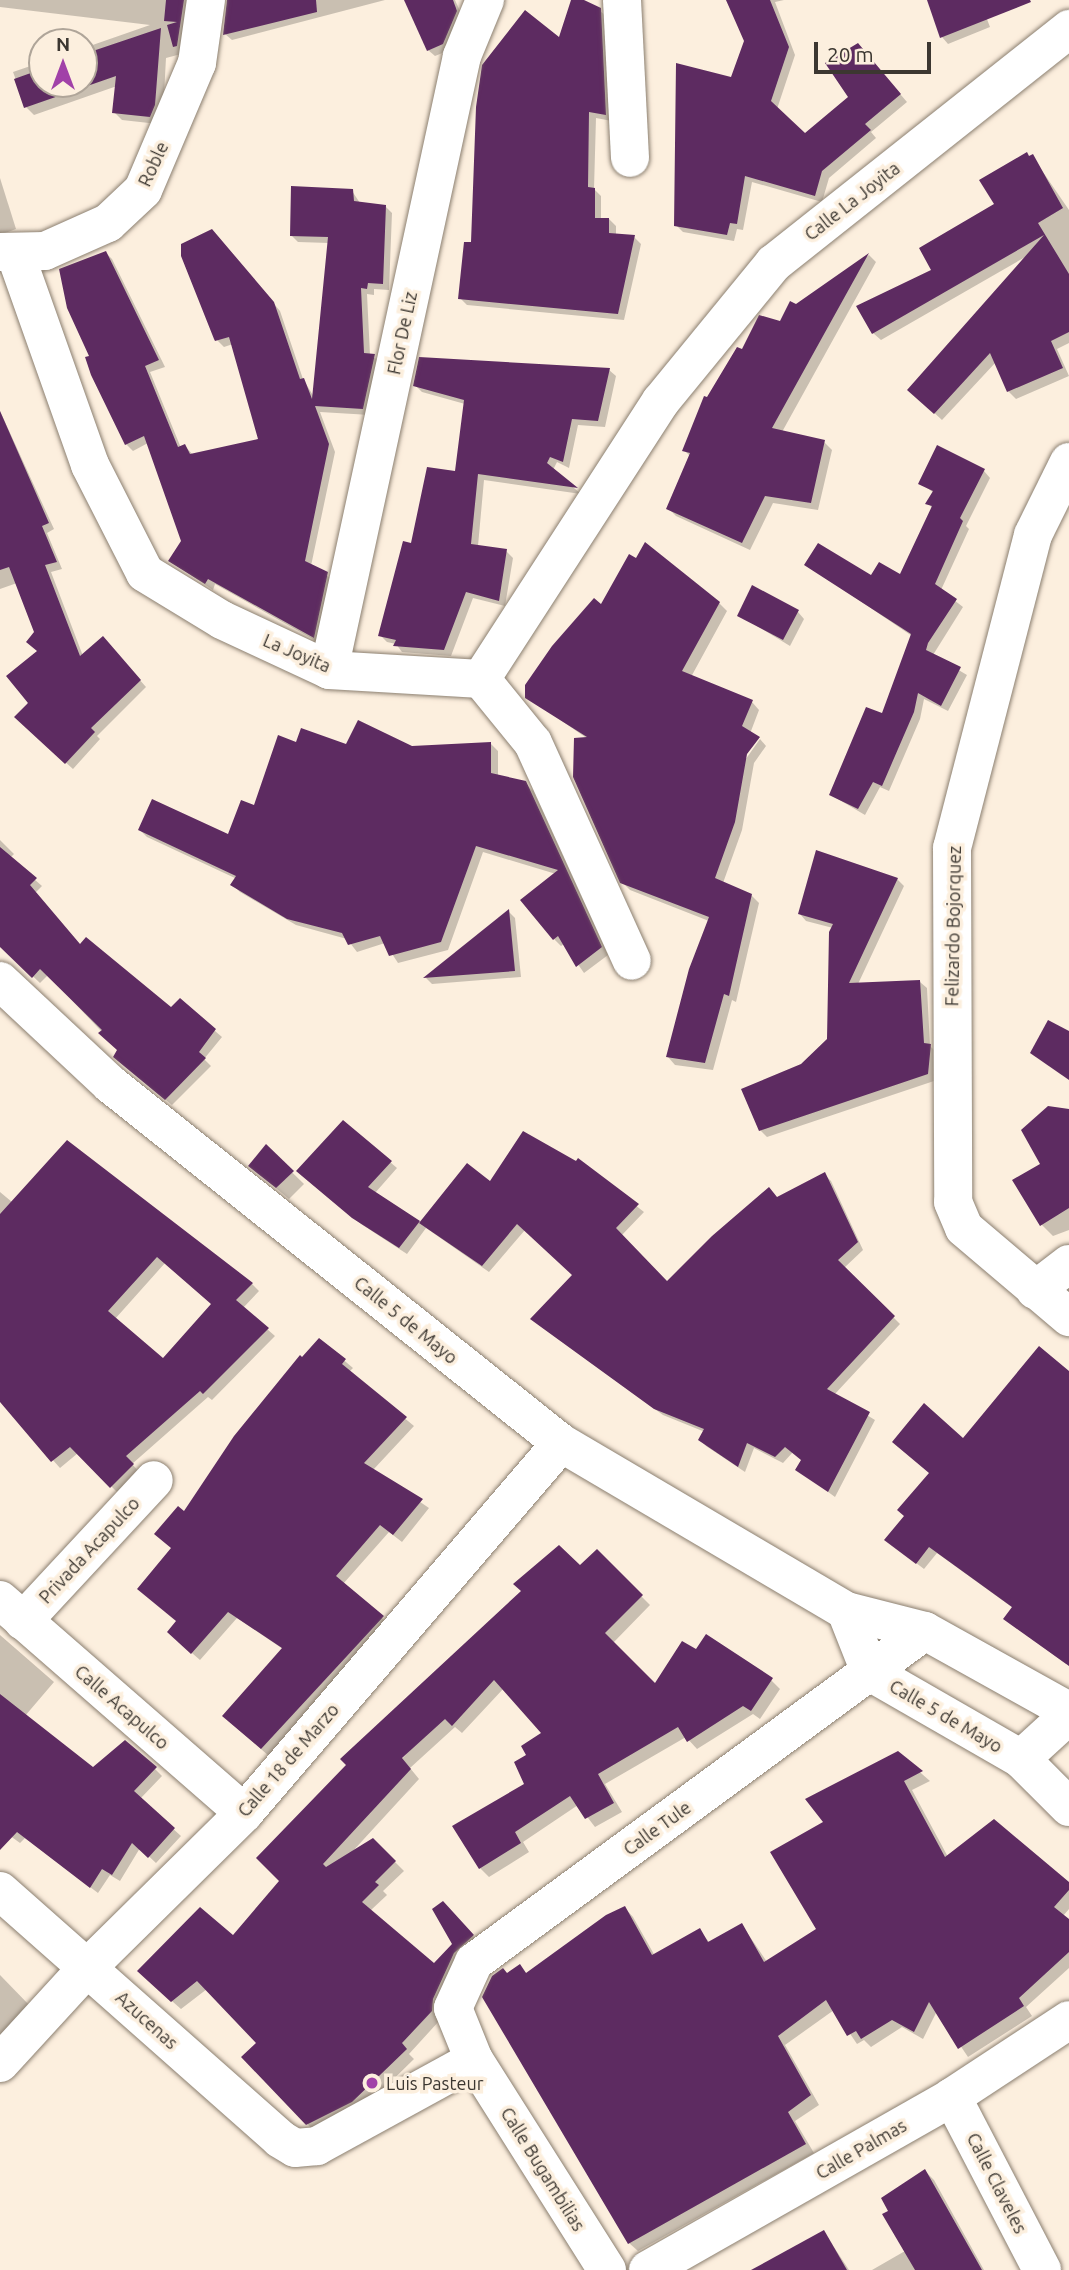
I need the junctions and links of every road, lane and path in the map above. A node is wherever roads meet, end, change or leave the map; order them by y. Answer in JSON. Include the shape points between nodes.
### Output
{"nodes":[{"id":1,"x":206,"y":0,"type":"edge"},
{"id":2,"x":485,"y":0,"type":"edge"},
{"id":3,"x":622,"y":0,"type":"edge"},
{"id":4,"x":1069,"y":29,"type":"edge"},
{"id":5,"x":630,"y":159,"type":"dead end"},
{"id":6,"x":8,"y":252,"type":"edge"},
{"id":7,"x":1069,"y":462,"type":"edge"},
{"id":8,"x":329,"y":670,"type":"junction"},
{"id":9,"x":481,"y":679,"type":"junction"},
{"id":10,"x":632,"y":961,"type":"dead end"},
{"id":11,"x":0,"y":981,"type":"edge"},
{"id":12,"x":1069,"y":1264,"type":"edge"},
{"id":13,"x":1035,"y":1290,"type":"junction"},
{"id":14,"x":1069,"y":1317,"type":"edge"},
{"id":15,"x":561,"y":1443,"type":"junction"},
{"id":16,"x":154,"y":1480,"type":"dead end"},
{"id":17,"x":11,"y":1611,"type":"edge"},
{"id":18,"x":846,"y":1611,"type":"junction"},
{"id":19,"x":925,"y":1631,"type":"junction"},
{"id":20,"x":870,"y":1672,"type":"junction"},
{"id":21,"x":1069,"y":1713,"type":"edge"},
{"id":22,"x":1021,"y":1759,"type":"junction"},
{"id":23,"x":1069,"y":1807,"type":"edge"},
{"id":24,"x":244,"y":1813,"type":"junction"},
{"id":25,"x":0,"y":1891,"type":"edge"},
{"id":26,"x":88,"y":1967,"type":"junction"},
{"id":27,"x":1069,"y":2020,"type":"edge"},
{"id":28,"x":474,"y":2060,"type":"junction"},
{"id":29,"x":0,"y":2063,"type":"edge"},
{"id":30,"x":952,"y":2096,"type":"junction"},
{"id":31,"x":607,"y":2270,"type":"edge"},
{"id":32,"x":648,"y":2270,"type":"edge"},
{"id":33,"x":1042,"y":2270,"type":"edge"}],
"edges":[{"from":1,"to":6,"type":"street","name":"Roble","via":[[197,63],[143,190],[108,223],[46,251]]},
{"from":2,"to":8,"type":"street","name":"Flor De Liz","via":[[462,56]]},
{"from":3,"to":5,"type":"street"},
{"from":4,"to":9,"type":"street","name":"Calle La Joyita","via":[[774,263],[661,401]]},
{"from":6,"to":8,"type":"street","name":"La Joyita","via":[[90,465],[145,573],[222,620]]},
{"from":7,"to":13,"type":"street","name":"Felizardo Bojorquez","via":[[1033,535],[952,848],[953,1202],[964,1228]]},
{"from":8,"to":9,"type":"street","name":"La Joyita"},
{"from":9,"to":10,"type":"street","via":[[533,743]]},
{"from":11,"to":15,"type":"street","name":"Calle 5 de Mayo","via":[[110,1084]]},
{"from":12,"to":13,"type":"street"},
{"from":13,"to":14,"type":"street","name":"Felizardo Bojorquez"},
{"from":15,"to":18,"type":"street","name":"Calle 5 de Mayo"},
{"from":15,"to":24,"type":"street","name":"Calle 18 de Marzo"},
{"from":16,"to":17,"type":"street","name":"Privada Acapulco"},
{"from":17,"to":24,"type":"street","name":"Calle Acapulco"},
{"from":18,"to":19,"type":"street","name":"Calle 5 de Mayo"},
{"from":18,"to":20,"type":"street","name":"Calle 5 de Mayo"},
{"from":19,"to":20,"type":"street","name":"Calle Tule"},
{"from":19,"to":21,"type":"street","name":"Calle 5 de Mayo"},
{"from":20,"to":22,"type":"street","name":"Calle 5 de Mayo"},
{"from":20,"to":28,"type":"street","name":"Calle Tule","via":[[474,1962],[453,2008]]},
{"from":21,"to":22,"type":"street"},
{"from":22,"to":23,"type":"street","name":"Calle 5 de Mayo"},
{"from":24,"to":26,"type":"street","name":"Calle 18 de Marzo"},
{"from":25,"to":26,"type":"street","name":"Azucenas"},
{"from":26,"to":28,"type":"street","name":"Azucenas","via":[[295,2148],[317,2146]]},
{"from":26,"to":29,"type":"street","name":"Calle 18 de Marzo"},
{"from":27,"to":30,"type":"street","name":"Calle Palmas"},
{"from":28,"to":31,"type":"street","name":"Calle Bugambilias"},
{"from":30,"to":32,"type":"street","name":"Calle Palmas"},
{"from":30,"to":33,"type":"street","name":"Calle Claveles"}]}
